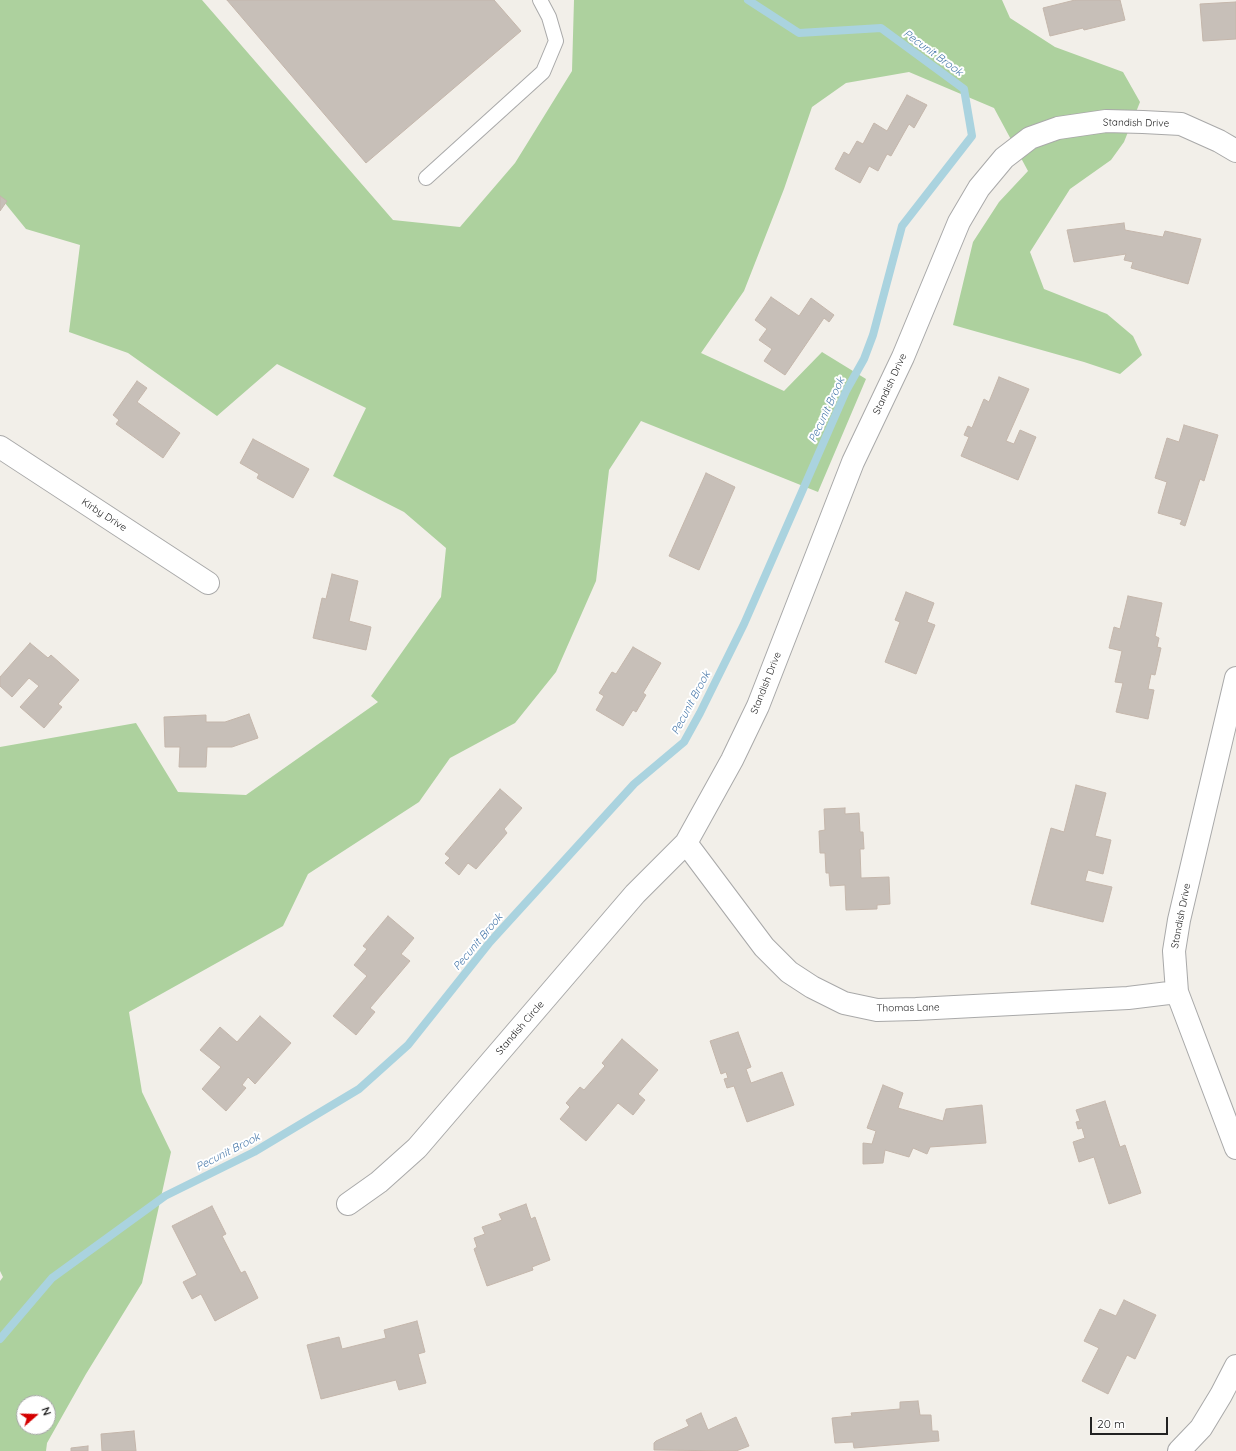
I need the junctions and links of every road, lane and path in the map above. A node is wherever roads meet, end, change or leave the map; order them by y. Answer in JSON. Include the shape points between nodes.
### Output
{"nodes":[{"id":1,"x":540,"y":0,"type":"edge"},
{"id":2,"x":1236,"y":151,"type":"edge"},
{"id":3,"x":426,"y":178,"type":"dead end"},
{"id":4,"x":0,"y":447,"type":"edge"},
{"id":5,"x":208,"y":583,"type":"dead end"},
{"id":6,"x":1236,"y":678,"type":"edge"},
{"id":7,"x":686,"y":843,"type":"junction"},
{"id":8,"x":1177,"y":992,"type":"junction"},
{"id":9,"x":1236,"y":1148,"type":"edge"},
{"id":10,"x":348,"y":1204,"type":"dead end"},
{"id":11,"x":1236,"y":1366,"type":"edge"},
{"id":12,"x":1180,"y":1451,"type":"edge"}],
"edges":[{"from":1,"to":3,"type":"lane","via":[[549,17],[556,41],[543,72]]},
{"from":2,"to":7,"type":"street","name":"Standish Drive","via":[[1181,124],[1106,121],[1058,128],[1030,138],[1004,158],[979,188],[959,222],[903,357],[853,462],[758,706],[732,760]]},
{"from":4,"to":5,"type":"street","name":"Kirby Drive"},
{"from":6,"to":8,"type":"street","name":"Standish Drive","via":[[1178,920],[1174,951]]},
{"from":7,"to":8,"type":"street","name":"Thomas Lane","via":[[764,947],[788,972],[844,1003],[877,1010],[916,1009],[1128,998]]},
{"from":7,"to":10,"type":"street","name":"Standish Circle","via":[[635,894],[417,1148],[380,1182]]},
{"from":8,"to":9,"type":"street","name":"Standish Drive"},
{"from":11,"to":12,"type":"street","via":[[1201,1428]]}]}
